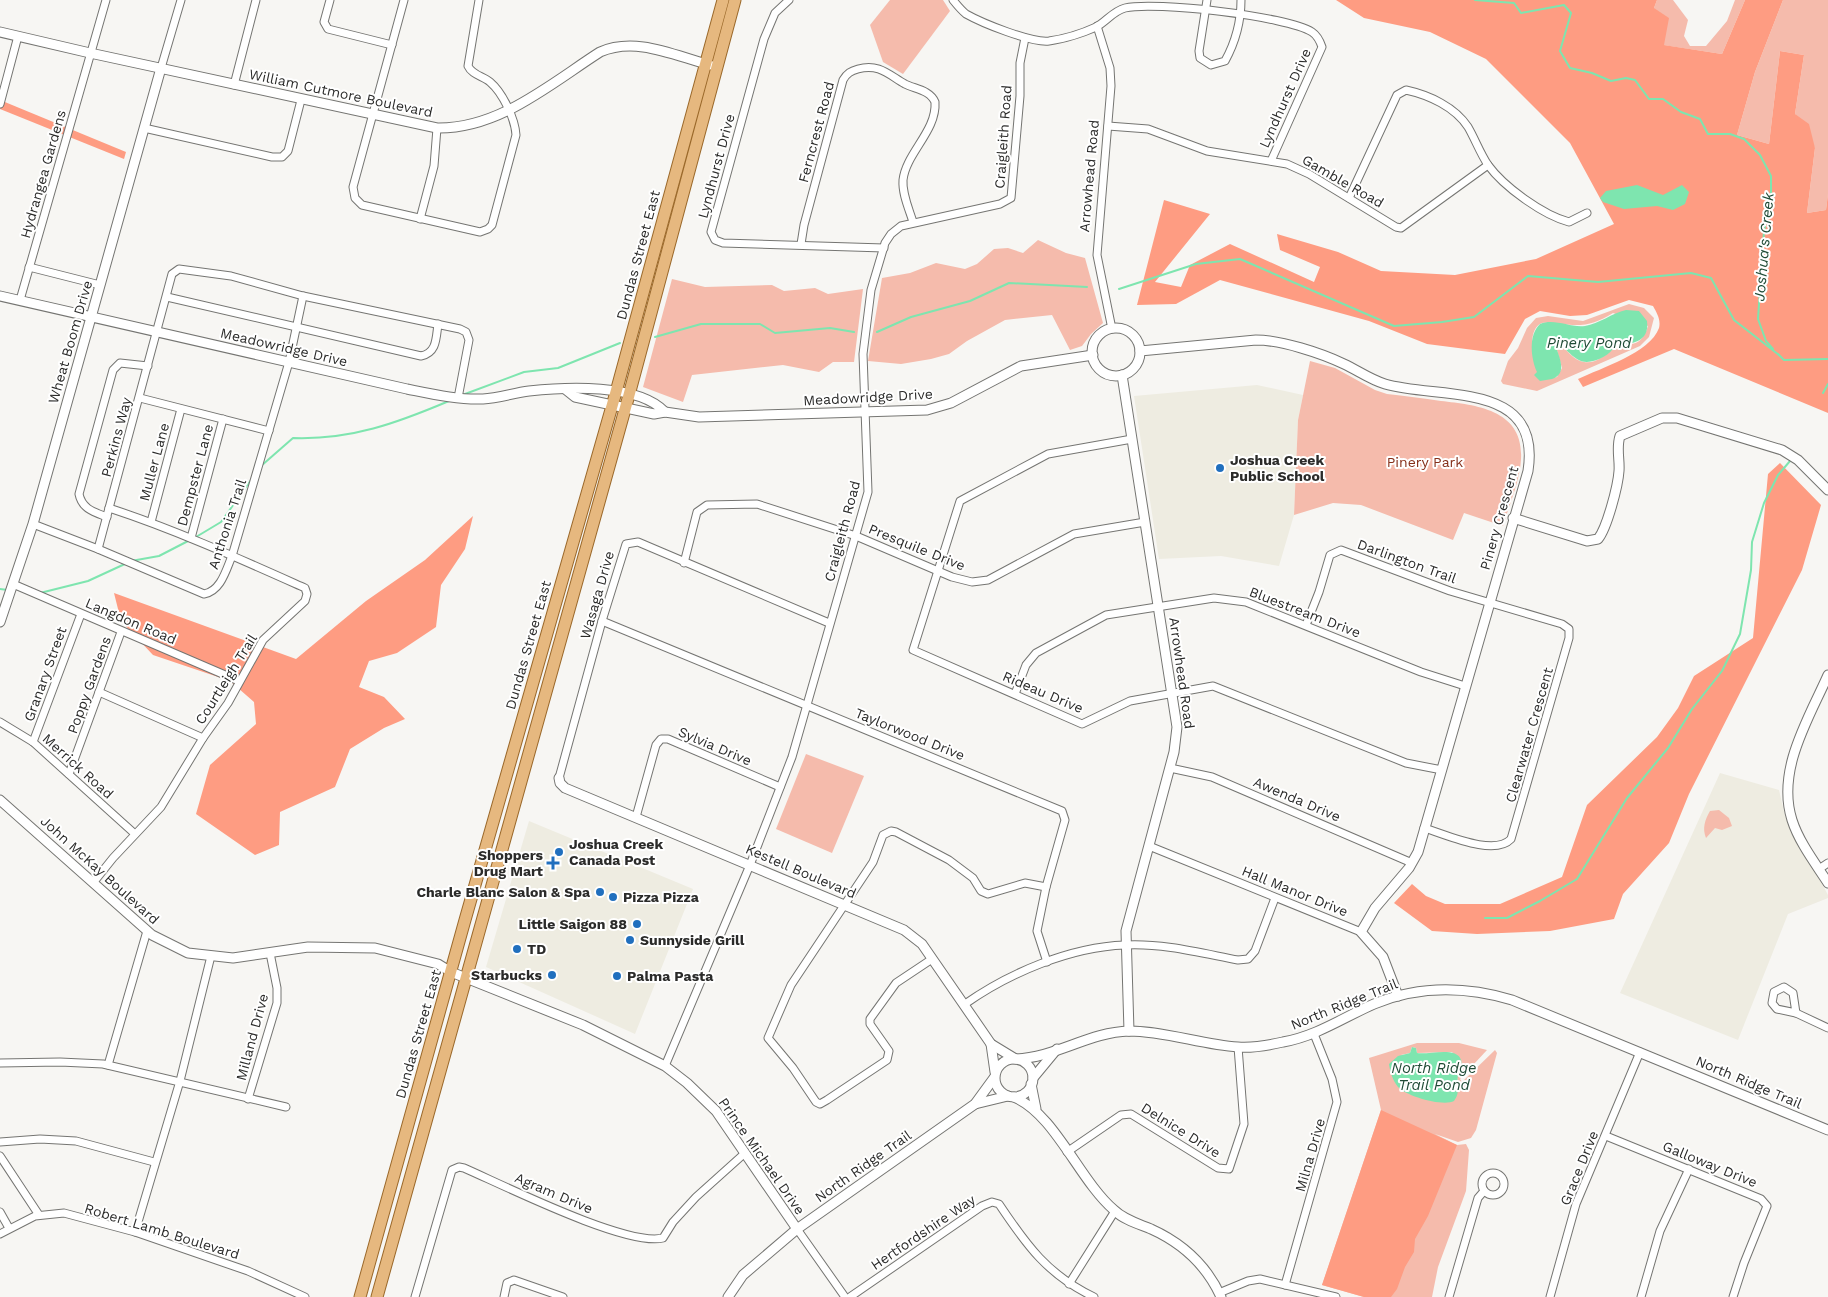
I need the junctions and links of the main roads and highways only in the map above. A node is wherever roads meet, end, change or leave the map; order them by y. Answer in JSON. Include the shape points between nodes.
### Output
{"nodes":[{"id":1,"x":722,"y":0,"type":"edge"},
{"id":2,"x":735,"y":0,"type":"edge"},
{"id":3,"x":360,"y":1297,"type":"edge"},
{"id":4,"x":377,"y":1297,"type":"edge"}],
"edges":[{"from":1,"to":3,"type":"main road","name":"Dundas Street East","via":[[613,404]]},
{"from":2,"to":4,"type":"main road","name":"Dundas Street East","via":[[626,407]]}]}
